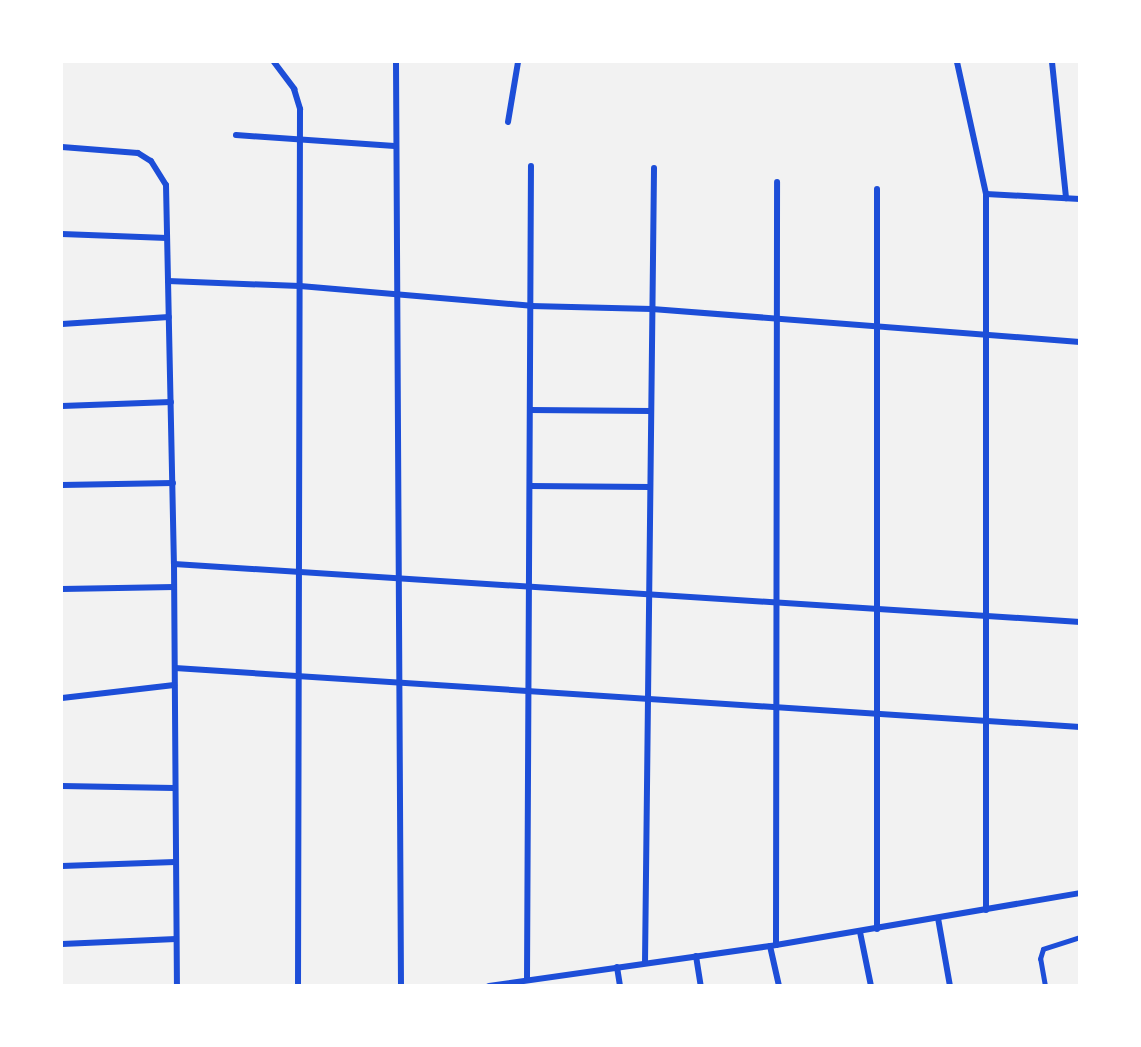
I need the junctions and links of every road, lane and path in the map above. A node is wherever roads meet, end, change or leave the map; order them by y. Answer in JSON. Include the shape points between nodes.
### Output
{"nodes":[{"id":1,"x":274,"y":62,"type":"edge"},
{"id":2,"x":396,"y":62,"type":"edge"},
{"id":3,"x":518,"y":62,"type":"edge"},
{"id":4,"x":957,"y":62,"type":"edge"},
{"id":5,"x":1052,"y":62,"type":"edge"},
{"id":6,"x":508,"y":122,"type":"dead end"},
{"id":7,"x":236,"y":135,"type":"dead end"},
{"id":8,"x":300,"y":140,"type":"junction"},
{"id":9,"x":395,"y":146,"type":"junction"},
{"id":10,"x":62,"y":147,"type":"edge"},
{"id":11,"x":531,"y":166,"type":"dead end"},
{"id":12,"x":654,"y":168,"type":"dead end"},
{"id":13,"x":777,"y":182,"type":"dead end"},
{"id":14,"x":877,"y":189,"type":"dead end"},
{"id":15,"x":986,"y":194,"type":"junction"},
{"id":16,"x":1066,"y":198,"type":"junction"},
{"id":17,"x":1080,"y":199,"type":"edge"},
{"id":18,"x":62,"y":234,"type":"edge"},
{"id":19,"x":167,"y":238,"type":"junction"},
{"id":20,"x":168,"y":281,"type":"junction"},
{"id":21,"x":300,"y":285,"type":"junction"},
{"id":22,"x":396,"y":293,"type":"junction"},
{"id":23,"x":531,"y":306,"type":"junction"},
{"id":24,"x":652,"y":309,"type":"junction"},
{"id":25,"x":169,"y":316,"type":"junction"},
{"id":26,"x":777,"y":318,"type":"junction"},
{"id":27,"x":62,"y":324,"type":"edge"},
{"id":28,"x":877,"y":329,"type":"junction"},
{"id":29,"x":987,"y":336,"type":"junction"},
{"id":30,"x":1080,"y":342,"type":"edge"},
{"id":31,"x":171,"y":402,"type":"junction"},
{"id":32,"x":62,"y":406,"type":"edge"},
{"id":33,"x":530,"y":410,"type":"junction"},
{"id":34,"x":651,"y":411,"type":"junction"},
{"id":35,"x":173,"y":483,"type":"junction"},
{"id":36,"x":62,"y":485,"type":"edge"},
{"id":37,"x":530,"y":486,"type":"junction"},
{"id":38,"x":650,"y":487,"type":"junction"},
{"id":39,"x":174,"y":564,"type":"junction"},
{"id":40,"x":299,"y":572,"type":"junction"},
{"id":41,"x":398,"y":578,"type":"junction"},
{"id":42,"x":529,"y":586,"type":"junction"},
{"id":43,"x":174,"y":587,"type":"junction"},
{"id":44,"x":62,"y":589,"type":"edge"},
{"id":45,"x":649,"y":594,"type":"junction"},
{"id":46,"x":777,"y":602,"type":"junction"},
{"id":47,"x":877,"y":609,"type":"junction"},
{"id":48,"x":987,"y":616,"type":"junction"},
{"id":49,"x":1080,"y":622,"type":"edge"},
{"id":50,"x":175,"y":668,"type":"junction"},
{"id":51,"x":299,"y":676,"type":"junction"},
{"id":52,"x":400,"y":683,"type":"junction"},
{"id":53,"x":174,"y":685,"type":"junction"},
{"id":54,"x":529,"y":691,"type":"junction"},
{"id":55,"x":62,"y":698,"type":"edge"},
{"id":56,"x":648,"y":699,"type":"junction"},
{"id":57,"x":776,"y":708,"type":"junction"},
{"id":58,"x":877,"y":714,"type":"junction"},
{"id":59,"x":986,"y":721,"type":"junction"},
{"id":60,"x":1080,"y":727,"type":"edge"},
{"id":61,"x":62,"y":786,"type":"edge"},
{"id":62,"x":174,"y":788,"type":"junction"},
{"id":63,"x":175,"y":862,"type":"junction"},
{"id":64,"x":62,"y":866,"type":"edge"},
{"id":65,"x":1080,"y":893,"type":"edge"},
{"id":66,"x":986,"y":910,"type":"junction"},
{"id":67,"x":938,"y":918,"type":"junction"},
{"id":68,"x":877,"y":929,"type":"junction"},
{"id":69,"x":860,"y":932,"type":"junction"},
{"id":70,"x":1080,"y":937,"type":"edge"},
{"id":71,"x":176,"y":939,"type":"junction"},
{"id":72,"x":62,"y":944,"type":"edge"},
{"id":73,"x":773,"y":946,"type":"junction"},
{"id":74,"x":696,"y":956,"type":"junction"},
{"id":75,"x":645,"y":963,"type":"junction"},
{"id":76,"x":617,"y":967,"type":"junction"},
{"id":77,"x":527,"y":980,"type":"junction"},
{"id":78,"x":539,"y":982,"type":"edge"},
{"id":79,"x":177,"y":986,"type":"edge"},
{"id":80,"x":297,"y":986,"type":"edge"},
{"id":81,"x":401,"y":986,"type":"edge"},
{"id":82,"x":489,"y":986,"type":"edge"},
{"id":83,"x":620,"y":986,"type":"edge"},
{"id":84,"x":701,"y":986,"type":"edge"},
{"id":85,"x":779,"y":986,"type":"edge"},
{"id":86,"x":870,"y":986,"type":"edge"},
{"id":87,"x":950,"y":986,"type":"edge"},
{"id":88,"x":1045,"y":986,"type":"edge"}],
"edges":[{"from":1,"to":8,"type":"street","via":[[298,98]]},
{"from":2,"to":9,"type":"street"},
{"from":3,"to":6,"type":"street"},
{"from":4,"to":15,"type":"street"},
{"from":5,"to":16,"type":"street"},
{"from":7,"to":8,"type":"street"},
{"from":8,"to":9,"type":"street"},
{"from":8,"to":21,"type":"street"},
{"from":9,"to":22,"type":"street"},
{"from":10,"to":19,"type":"street","via":[[138,153],[151,160],[166,185]]},
{"from":11,"to":23,"type":"street"},
{"from":12,"to":24,"type":"street"},
{"from":13,"to":26,"type":"street"},
{"from":14,"to":28,"type":"street"},
{"from":15,"to":16,"type":"street"},
{"from":15,"to":29,"type":"street"},
{"from":16,"to":17,"type":"street"},
{"from":18,"to":19,"type":"street"},
{"from":19,"to":20,"type":"street"},
{"from":20,"to":21,"type":"street"},
{"from":20,"to":25,"type":"street"},
{"from":21,"to":22,"type":"street"},
{"from":21,"to":40,"type":"street"},
{"from":22,"to":23,"type":"street"},
{"from":22,"to":41,"type":"street"},
{"from":23,"to":24,"type":"street"},
{"from":23,"to":33,"type":"street"},
{"from":24,"to":26,"type":"street"},
{"from":24,"to":34,"type":"street"},
{"from":25,"to":27,"type":"street"},
{"from":25,"to":31,"type":"street"},
{"from":26,"to":28,"type":"street"},
{"from":26,"to":46,"type":"street"},
{"from":28,"to":29,"type":"street"},
{"from":28,"to":47,"type":"street"},
{"from":29,"to":30,"type":"street"},
{"from":29,"to":48,"type":"street"},
{"from":31,"to":32,"type":"street"},
{"from":31,"to":35,"type":"street"},
{"from":33,"to":34,"type":"street"},
{"from":33,"to":37,"type":"street"},
{"from":34,"to":38,"type":"street"},
{"from":35,"to":36,"type":"street"},
{"from":35,"to":39,"type":"street"},
{"from":37,"to":38,"type":"street"},
{"from":37,"to":42,"type":"street"},
{"from":38,"to":45,"type":"street"},
{"from":39,"to":40,"type":"street"},
{"from":39,"to":43,"type":"street"},
{"from":40,"to":41,"type":"street"},
{"from":40,"to":51,"type":"street"},
{"from":41,"to":42,"type":"street"},
{"from":41,"to":52,"type":"street"},
{"from":42,"to":45,"type":"street"},
{"from":42,"to":54,"type":"street"},
{"from":43,"to":44,"type":"street"},
{"from":43,"to":50,"type":"street"},
{"from":45,"to":46,"type":"street"},
{"from":45,"to":56,"type":"street"},
{"from":46,"to":47,"type":"street"},
{"from":46,"to":57,"type":"street"},
{"from":47,"to":48,"type":"street"},
{"from":47,"to":58,"type":"street"},
{"from":48,"to":49,"type":"street"},
{"from":48,"to":59,"type":"street"},
{"from":50,"to":51,"type":"street"},
{"from":50,"to":53,"type":"street"},
{"from":51,"to":52,"type":"street"},
{"from":51,"to":80,"type":"street"},
{"from":52,"to":54,"type":"street"},
{"from":52,"to":81,"type":"street"},
{"from":53,"to":55,"type":"street"},
{"from":53,"to":62,"type":"street"},
{"from":54,"to":56,"type":"street"},
{"from":54,"to":77,"type":"street"},
{"from":56,"to":57,"type":"street"},
{"from":56,"to":75,"type":"street"},
{"from":57,"to":58,"type":"street"},
{"from":57,"to":73,"type":"street"},
{"from":58,"to":59,"type":"street"},
{"from":58,"to":68,"type":"street"},
{"from":59,"to":60,"type":"street"},
{"from":59,"to":66,"type":"street"},
{"from":61,"to":62,"type":"street"},
{"from":62,"to":63,"type":"street"},
{"from":63,"to":64,"type":"street"},
{"from":63,"to":71,"type":"street"},
{"from":65,"to":66,"type":"street"},
{"from":66,"to":67,"type":"street"},
{"from":67,"to":68,"type":"street"},
{"from":67,"to":87,"type":"street"},
{"from":68,"to":69,"type":"street"},
{"from":69,"to":73,"type":"street"},
{"from":69,"to":86,"type":"street"},
{"from":70,"to":88,"type":"lane","via":[[1043,949],[1040,959]]},
{"from":71,"to":72,"type":"street"},
{"from":71,"to":79,"type":"street"},
{"from":73,"to":74,"type":"street"},
{"from":73,"to":85,"type":"street"},
{"from":74,"to":75,"type":"street"},
{"from":74,"to":84,"type":"street"},
{"from":75,"to":76,"type":"street"},
{"from":76,"to":78,"type":"street"},
{"from":76,"to":83,"type":"street"},
{"from":77,"to":78,"type":"street"},
{"from":77,"to":82,"type":"street"}]}
